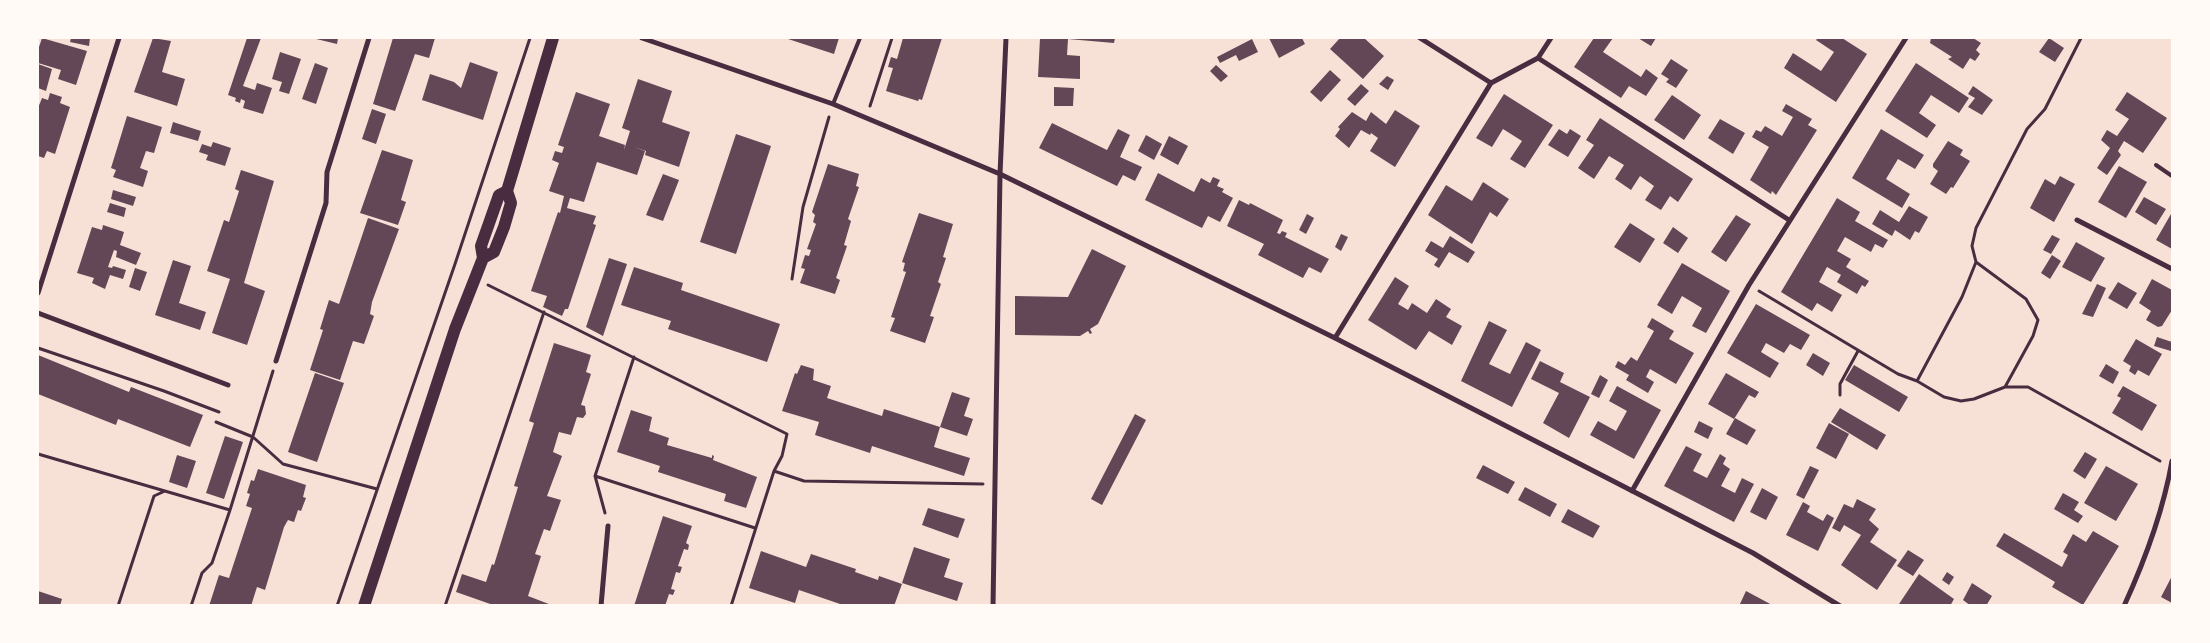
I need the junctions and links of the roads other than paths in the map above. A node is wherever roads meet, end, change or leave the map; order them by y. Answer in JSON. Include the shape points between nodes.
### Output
{"nodes":[{"id":1,"x":119,"y":38,"type":"edge"},
{"id":2,"x":369,"y":38,"type":"edge"},
{"id":3,"x":553,"y":38,"type":"edge"},
{"id":4,"x":642,"y":38,"type":"edge"},
{"id":5,"x":860,"y":38,"type":"edge"},
{"id":6,"x":1006,"y":38,"type":"edge"},
{"id":7,"x":1420,"y":38,"type":"edge"},
{"id":8,"x":1551,"y":38,"type":"edge"},
{"id":9,"x":1906,"y":38,"type":"edge"},
{"id":10,"x":1538,"y":58,"type":"junction"},
{"id":11,"x":1491,"y":83,"type":"junction"},
{"id":12,"x":833,"y":104,"type":"junction"},
{"id":13,"x":2156,"y":165,"type":"dead end"},
{"id":14,"x":1000,"y":174,"type":"junction"},
{"id":15,"x":2172,"y":176,"type":"edge"},
{"id":16,"x":1789,"y":220,"type":"junction"},
{"id":17,"x":2077,"y":220,"type":"dead end"},
{"id":18,"x":2172,"y":269,"type":"edge"},
{"id":19,"x":38,"y":293,"type":"edge"},
{"id":20,"x":38,"y":313,"type":"edge"},
{"id":21,"x":1335,"y":338,"type":"junction"},
{"id":22,"x":276,"y":361,"type":"road end"},
{"id":23,"x":228,"y":385,"type":"dead end"},
{"id":24,"x":2172,"y":460,"type":"edge"},
{"id":25,"x":1632,"y":491,"type":"junction"},
{"id":26,"x":608,"y":526,"type":"road end"},
{"id":27,"x":364,"y":606,"type":"edge"},
{"id":28,"x":601,"y":606,"type":"edge"},
{"id":29,"x":993,"y":606,"type":"edge"},
{"id":30,"x":1840,"y":606,"type":"edge"},
{"id":31,"x":2124,"y":606,"type":"edge"}],
"edges":[{"from":1,"to":19,"type":"street"},
{"from":2,"to":22,"type":"street","via":[[327,172],[326,202]]},
{"from":3,"to":27,"type":"main road","via":[[507,191],[511,203],[504,227],[494,252],[483,258],[455,329]]},
{"from":4,"to":12,"type":"street"},
{"from":5,"to":12,"type":"lane"},
{"from":6,"to":14,"type":"street"},
{"from":7,"to":11,"type":"street"},
{"from":8,"to":10,"type":"street"},
{"from":9,"to":16,"type":"street"},
{"from":10,"to":11,"type":"street"},
{"from":10,"to":16,"type":"street"},
{"from":11,"to":21,"type":"street"},
{"from":12,"to":14,"type":"street"},
{"from":13,"to":15,"type":"lane"},
{"from":14,"to":21,"type":"street"},
{"from":14,"to":29,"type":"street"},
{"from":16,"to":25,"type":"street"},
{"from":17,"to":18,"type":"street"},
{"from":20,"to":23,"type":"street"},
{"from":21,"to":25,"type":"street"},
{"from":24,"to":31,"type":"street","via":[[2156,529]]},
{"from":25,"to":30,"type":"street","via":[[1753,553]]},
{"from":26,"to":28,"type":"street"}]}
